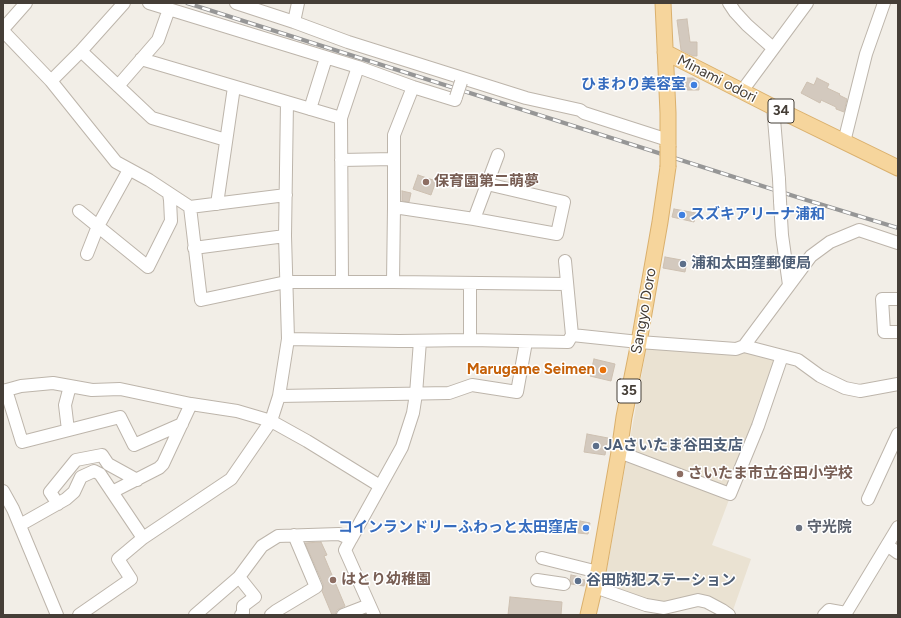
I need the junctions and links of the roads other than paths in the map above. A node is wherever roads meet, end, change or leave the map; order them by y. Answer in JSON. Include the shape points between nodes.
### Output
{"nodes":[{"id":1,"x":26,"y":3,"type":"edge"},
{"id":2,"x":124,"y":3,"type":"edge"},
{"id":3,"x":148,"y":3,"type":"edge"},
{"id":4,"x":236,"y":3,"type":"edge"},
{"id":5,"x":298,"y":3,"type":"edge"},
{"id":6,"x":663,"y":3,"type":"edge"},
{"id":7,"x":729,"y":3,"type":"edge"},
{"id":8,"x":807,"y":3,"type":"edge"},
{"id":9,"x":884,"y":3,"type":"edge"},
{"id":10,"x":169,"y":9,"type":"junction"},
{"id":11,"x":294,"y":22,"type":"junction"},
{"id":12,"x":3,"y":30,"type":"edge"},
{"id":13,"x":773,"y":48,"type":"junction"},
{"id":14,"x":81,"y":51,"type":"junction"},
{"id":15,"x":665,"y":52,"type":"junction"},
{"id":16,"x":326,"y":58,"type":"junction"},
{"id":17,"x":142,"y":59,"type":"junction"},
{"id":18,"x":358,"y":67,"type":"junction"},
{"id":19,"x":51,"y":80,"type":"junction"},
{"id":20,"x":462,"y":80,"type":"junction"},
{"id":21,"x":118,"y":86,"type":"junction"},
{"id":22,"x":234,"y":87,"type":"junction"},
{"id":23,"x":413,"y":87,"type":"junction"},
{"id":24,"x":742,"y":91,"type":"junction"},
{"id":25,"x":287,"y":102,"type":"junction"},
{"id":26,"x":773,"y":107,"type":"junction"},
{"id":27,"x":310,"y":109,"type":"junction"},
{"id":28,"x":341,"y":118,"type":"junction"},
{"id":29,"x":226,"y":140,"type":"junction"},
{"id":30,"x":844,"y":142,"type":"junction"},
{"id":31,"x":668,"y":143,"type":"junction"},
{"id":32,"x":498,"y":155,"type":"dead end"},
{"id":33,"x":341,"y":160,"type":"junction"},
{"id":34,"x":394,"y":160,"type":"junction"},
{"id":35,"x":898,"y":168,"type":"edge"},
{"id":36,"x":129,"y":170,"type":"junction"},
{"id":37,"x":487,"y":184,"type":"junction"},
{"id":38,"x":169,"y":194,"type":"junction"},
{"id":39,"x":286,"y":195,"type":"junction"},
{"id":40,"x":217,"y":204,"type":"junction"},
{"id":41,"x":190,"y":207,"type":"junction"},
{"id":42,"x":394,"y":207,"type":"junction"},
{"id":43,"x":79,"y":211,"type":"dead end"},
{"id":44,"x":474,"y":219,"type":"junction"},
{"id":45,"x":98,"y":226,"type":"junction"},
{"id":46,"x":285,"y":236,"type":"junction"},
{"id":47,"x":898,"y":243,"type":"edge"},
{"id":48,"x":194,"y":248,"type":"junction"},
{"id":49,"x":87,"y":254,"type":"dead end"},
{"id":50,"x":565,"y":261,"type":"dead end"},
{"id":51,"x":286,"y":282,"type":"junction"},
{"id":52,"x":342,"y":282,"type":"junction"},
{"id":53,"x":393,"y":282,"type":"junction"},
{"id":54,"x":470,"y":283,"type":"junction"},
{"id":55,"x":567,"y":284,"type":"junction"},
{"id":56,"x":789,"y":285,"type":"junction"},
{"id":57,"x":898,"y":299,"type":"edge"},
{"id":58,"x":898,"y":332,"type":"edge"},
{"id":59,"x":288,"y":339,"type":"junction"},
{"id":60,"x":570,"y":339,"type":"junction"},
{"id":61,"x":470,"y":340,"type":"junction"},
{"id":62,"x":420,"y":341,"type":"junction"},
{"id":63,"x":526,"y":342,"type":"junction"},
{"id":64,"x":639,"y":342,"type":"junction"},
{"id":65,"x":744,"y":346,"type":"junction"},
{"id":66,"x":782,"y":356,"type":"junction"},
{"id":67,"x":898,"y":384,"type":"edge"},
{"id":68,"x":70,"y":386,"type":"junction"},
{"id":69,"x":5,"y":390,"type":"edge"},
{"id":70,"x":416,"y":394,"type":"junction"},
{"id":71,"x":279,"y":396,"type":"junction"},
{"id":72,"x":191,"y":404,"type":"junction"},
{"id":73,"x":271,"y":420,"type":"junction"},
{"id":74,"x":182,"y":424,"type":"junction"},
{"id":75,"x":68,"y":430,"type":"junction"},
{"id":76,"x":898,"y":434,"type":"edge"},
{"id":77,"x":619,"y":452,"type":"junction"},
{"id":78,"x":137,"y":480,"type":"junction"},
{"id":79,"x":380,"y":486,"type":"junction"},
{"id":80,"x":3,"y":491,"type":"edge"},
{"id":81,"x":112,"y":492,"type":"junction"},
{"id":82,"x":868,"y":499,"type":"dead end"},
{"id":83,"x":58,"y":504,"type":"junction"},
{"id":84,"x":20,"y":525,"type":"junction"},
{"id":85,"x":898,"y":528,"type":"edge"},
{"id":86,"x":294,"y":535,"type":"junction"},
{"id":87,"x":142,"y":538,"type":"junction"},
{"id":88,"x":351,"y":539,"type":"junction"},
{"id":89,"x":887,"y":545,"type":"junction"},
{"id":90,"x":898,"y":553,"type":"edge"},
{"id":91,"x":542,"y":558,"type":"dead end"},
{"id":92,"x":556,"y":561,"type":"junction"},
{"id":93,"x":239,"y":577,"type":"junction"},
{"id":94,"x":596,"y":579,"type":"junction"},
{"id":95,"x":537,"y":580,"type":"dead end"},
{"id":96,"x":550,"y":582,"type":"junction"},
{"id":97,"x":564,"y":584,"type":"dead end"},
{"id":98,"x":371,"y":610,"type":"edge"},
{"id":99,"x":57,"y":615,"type":"edge"},
{"id":100,"x":79,"y":615,"type":"edge"},
{"id":101,"x":196,"y":615,"type":"edge"},
{"id":102,"x":241,"y":615,"type":"edge"},
{"id":103,"x":271,"y":615,"type":"edge"},
{"id":104,"x":343,"y":615,"type":"edge"},
{"id":105,"x":588,"y":615,"type":"edge"},
{"id":106,"x":728,"y":615,"type":"edge"},
{"id":107,"x":824,"y":615,"type":"edge"}],
"edges":[{"from":1,"to":12,"type":"street"},
{"from":2,"to":14,"type":"street"},
{"from":3,"to":10,"type":"street"},
{"from":4,"to":11,"type":"street"},
{"from":5,"to":11,"type":"street"},
{"from":6,"to":15,"type":"main road","name":"Sangyo Doro"},
{"from":7,"to":13,"type":"street","via":[[747,25]]},
{"from":8,"to":13,"type":"street"},
{"from":9,"to":30,"type":"street","via":[[866,54]]},
{"from":10,"to":16,"type":"street"},
{"from":10,"to":17,"type":"street","via":[[158,40]]},
{"from":11,"to":20,"type":"street"},
{"from":12,"to":19,"type":"street"},
{"from":13,"to":24,"type":"street"},
{"from":14,"to":19,"type":"street"},
{"from":14,"to":21,"type":"street"},
{"from":15,"to":24,"type":"main road","name":"Minami odori","number":"34"},
{"from":15,"to":31,"type":"main road","name":"Sangyo Doro","number":"35"},
{"from":16,"to":18,"type":"street"},
{"from":16,"to":27,"type":"street"},
{"from":17,"to":21,"type":"street"},
{"from":17,"to":22,"type":"street"},
{"from":18,"to":23,"type":"street"},
{"from":18,"to":28,"type":"street"},
{"from":19,"to":36,"type":"street","via":[[116,162]]},
{"from":20,"to":23,"type":"street","bridge":true,"via":[[455,100]]},
{"from":20,"to":31,"type":"street","via":[[580,110]]},
{"from":21,"to":29,"type":"street","via":[[152,118]]},
{"from":22,"to":25,"type":"street"},
{"from":22,"to":29,"type":"street"},
{"from":23,"to":34,"type":"street","via":[[394,135]]},
{"from":24,"to":26,"type":"main road","name":"Minami odori","number":"34"},
{"from":25,"to":27,"type":"street"},
{"from":25,"to":39,"type":"street"},
{"from":26,"to":30,"type":"main road","name":"Minami odori","number":"34"},
{"from":26,"to":56,"type":"street","bridge":true,"via":[[782,235]]},
{"from":27,"to":28,"type":"street"},
{"from":28,"to":33,"type":"street"},
{"from":29,"to":40,"type":"street"},
{"from":30,"to":35,"type":"main road","name":"Minami odori","number":"34"},
{"from":31,"to":64,"type":"main road","name":"Sangyo Doro","number":"35","bridge":true,"via":[[668,167],[660,222]]},
{"from":32,"to":37,"type":"street"},
{"from":33,"to":34,"type":"street"},
{"from":33,"to":52,"type":"street"},
{"from":34,"to":42,"type":"street"},
{"from":36,"to":38,"type":"street"},
{"from":36,"to":45,"type":"street"},
{"from":37,"to":44,"type":"street"},
{"from":37,"to":44,"type":"street","via":[[564,202],[557,234]]},
{"from":38,"to":41,"type":"street"},
{"from":38,"to":45,"type":"street","via":[[171,221],[148,267]]},
{"from":39,"to":40,"type":"street"},
{"from":39,"to":46,"type":"street"},
{"from":40,"to":41,"type":"street"},
{"from":41,"to":48,"type":"street"},
{"from":42,"to":44,"type":"street"},
{"from":42,"to":53,"type":"street"},
{"from":43,"to":45,"type":"street"},
{"from":45,"to":49,"type":"street"},
{"from":46,"to":48,"type":"street"},
{"from":46,"to":51,"type":"street"},
{"from":47,"to":56,"type":"street","via":[[859,230],[830,242],[810,256]]},
{"from":48,"to":51,"type":"street","via":[[200,300]]},
{"from":50,"to":55,"type":"street"},
{"from":51,"to":52,"type":"street"},
{"from":51,"to":59,"type":"street"},
{"from":52,"to":53,"type":"street"},
{"from":53,"to":54,"type":"street"},
{"from":54,"to":55,"type":"street"},
{"from":54,"to":61,"type":"street"},
{"from":55,"to":60,"type":"street"},
{"from":56,"to":65,"type":"street"},
{"from":57,"to":58,"type":"street","via":[[882,299],[884,332]]},
{"from":59,"to":62,"type":"street"},
{"from":59,"to":71,"type":"street"},
{"from":60,"to":63,"type":"street"},
{"from":60,"to":64,"type":"street"},
{"from":61,"to":62,"type":"street"},
{"from":61,"to":63,"type":"street"},
{"from":62,"to":70,"type":"street"},
{"from":63,"to":70,"type":"street","via":[[517,392],[472,385],[449,393]]},
{"from":64,"to":65,"type":"street","via":[[736,349]]},
{"from":64,"to":77,"type":"main road","name":"Sangyo Doro","number":"35"},
{"from":65,"to":66,"type":"street"},
{"from":66,"to":67,"type":"street","via":[[798,360],[820,376],[845,388],[860,391]]},
{"from":66,"to":77,"type":"street","via":[[758,426],[730,494]]},
{"from":68,"to":69,"type":"street","via":[[53,383]]},
{"from":68,"to":72,"type":"street","via":[[92,390],[120,389]]},
{"from":68,"to":75,"type":"street","via":[[65,405]]},
{"from":69,"to":75,"type":"street","via":[[22,442]]},
{"from":70,"to":71,"type":"street"},
{"from":70,"to":79,"type":"street","via":[[413,413],[402,446]]},
{"from":71,"to":73,"type":"street"},
{"from":72,"to":73,"type":"street","via":[[237,411]]},
{"from":72,"to":74,"type":"street"},
{"from":73,"to":79,"type":"street"},
{"from":73,"to":87,"type":"street","via":[[231,479]]},
{"from":74,"to":75,"type":"street","via":[[134,445],[120,418]]},
{"from":74,"to":78,"type":"street","via":[[163,464]]},
{"from":76,"to":82,"type":"street"},
{"from":77,"to":94,"type":"main road","name":"Sangyo Doro","number":"35"},
{"from":78,"to":81,"type":"street"},
{"from":78,"to":83,"type":"street","via":[[108,464],[102,455],[76,460],[50,492]]},
{"from":79,"to":88,"type":"street"},
{"from":80,"to":84,"type":"street"},
{"from":81,"to":83,"type":"street","via":[[100,474],[94,471],[81,477],[74,492]]},
{"from":81,"to":87,"type":"street"},
{"from":83,"to":84,"type":"street"},
{"from":84,"to":99,"type":"street"},
{"from":85,"to":89,"type":"street"},
{"from":86,"to":88,"type":"street","via":[[339,534]]},
{"from":86,"to":93,"type":"street","via":[[278,536],[262,546]]},
{"from":86,"to":103,"type":"street","via":[[316,587]]},
{"from":87,"to":100,"type":"street","via":[[118,559],[130,579]]},
{"from":88,"to":98,"type":"street","via":[[345,550]]},
{"from":89,"to":90,"type":"street"},
{"from":89,"to":107,"type":"street","via":[[846,613],[829,610]]},
{"from":91,"to":92,"type":"street"},
{"from":92,"to":94,"type":"street"},
{"from":92,"to":96,"type":"street"},
{"from":93,"to":101,"type":"street"},
{"from":93,"to":102,"type":"street","via":[[255,597],[244,606]]},
{"from":94,"to":105,"type":"main road","name":"Sangyo Doro","number":"35"},
{"from":94,"to":106,"type":"street","via":[[646,605],[664,608],[698,600],[707,602]]},
{"from":95,"to":96,"type":"street"},
{"from":96,"to":97,"type":"street"},
{"from":98,"to":104,"type":"street"}]}
